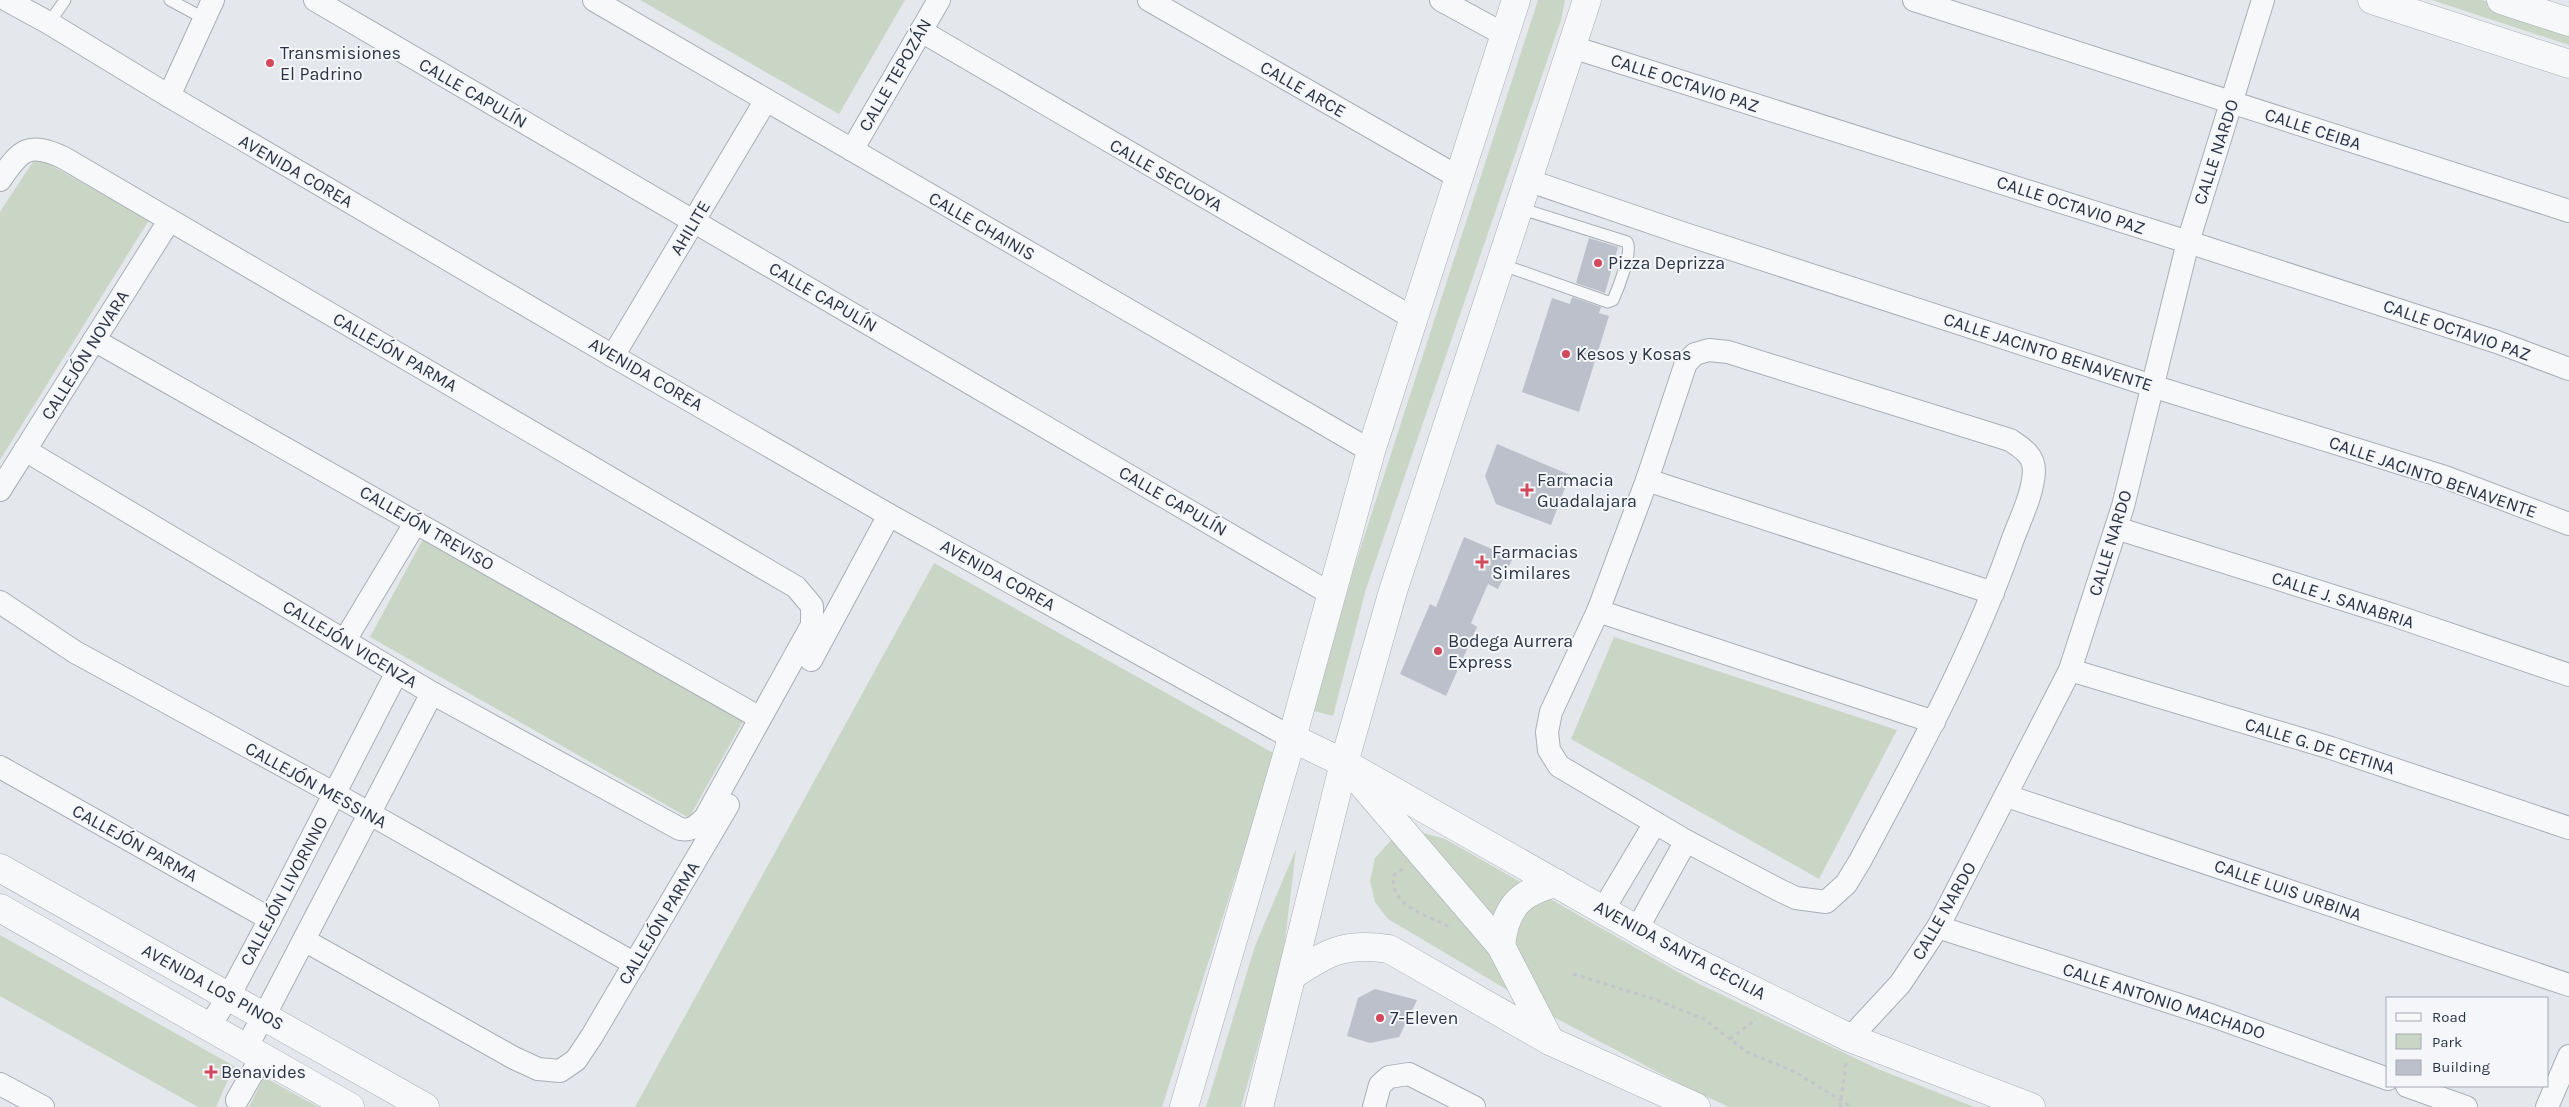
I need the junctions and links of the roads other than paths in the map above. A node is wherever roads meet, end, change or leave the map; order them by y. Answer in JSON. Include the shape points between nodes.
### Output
{"nodes":[{"id":1,"x":7,"y":0,"type":"edge"},
{"id":2,"x":65,"y":0,"type":"edge"},
{"id":3,"x":170,"y":0,"type":"edge"},
{"id":4,"x":315,"y":0,"type":"edge"},
{"id":5,"x":939,"y":0,"type":"edge"},
{"id":6,"x":1149,"y":0,"type":"edge"},
{"id":7,"x":1441,"y":0,"type":"edge"},
{"id":8,"x":1516,"y":0,"type":"edge"},
{"id":9,"x":1587,"y":0,"type":"edge"},
{"id":10,"x":1914,"y":0,"type":"edge"},
{"id":11,"x":2263,"y":0,"type":"edge"},
{"id":12,"x":2372,"y":0,"type":"edge"},
{"id":13,"x":2501,"y":0,"type":"edge"},
{"id":14,"x":606,"y":3,"type":"edge"},
{"id":15,"x":209,"y":9,"type":"edge"},
{"id":16,"x":2569,"y":22,"type":"edge"},
{"id":17,"x":50,"y":23,"type":"junction"},
{"id":18,"x":921,"y":31,"type":"junction"},
{"id":19,"x":1505,"y":35,"type":"junction"},
{"id":20,"x":1572,"y":47,"type":"junction"},
{"id":21,"x":2569,"y":64,"type":"edge"},
{"id":22,"x":169,"y":96,"type":"junction"},
{"id":23,"x":766,"y":100,"type":"junction"},
{"id":24,"x":2232,"y":102,"type":"junction"},
{"id":25,"x":852,"y":150,"type":"junction"},
{"id":26,"x":1458,"y":177,"type":"junction"},
{"id":27,"x":0,"y":180,"type":"edge"},
{"id":28,"x":1527,"y":180,"type":"junction"},
{"id":29,"x":1518,"y":208,"type":"junction"},
{"id":30,"x":2569,"y":211,"type":"edge"},
{"id":31,"x":169,"y":221,"type":"junction"},
{"id":32,"x":694,"y":221,"type":"junction"},
{"id":33,"x":2188,"y":242,"type":"junction"},
{"id":34,"x":1500,"y":264,"type":"junction"},
{"id":35,"x":1413,"y":318,"type":"junction"},
{"id":36,"x":94,"y":340,"type":"junction"},
{"id":37,"x":613,"y":356,"type":"junction"},
{"id":38,"x":2569,"y":369,"type":"edge"},
{"id":39,"x":2152,"y":386,"type":"junction"},
{"id":40,"x":25,"y":450,"type":"junction"},
{"id":41,"x":1371,"y":450,"type":"junction"},
{"id":42,"x":1647,"y":480,"type":"junction"},
{"id":43,"x":0,"y":490,"type":"edge"},
{"id":44,"x":889,"y":515,"type":"junction"},
{"id":45,"x":416,"y":522,"type":"junction"},
{"id":46,"x":2569,"y":524,"type":"edge"},
{"id":47,"x":2116,"y":528,"type":"junction"},
{"id":48,"x":1331,"y":594,"type":"junction"},
{"id":49,"x":1993,"y":594,"type":"junction"},
{"id":50,"x":0,"y":602,"type":"edge"},
{"id":51,"x":1598,"y":611,"type":"junction"},
{"id":52,"x":345,"y":640,"type":"junction"},
{"id":53,"x":2070,"y":670,"type":"junction"},
{"id":54,"x":397,"y":672,"type":"junction"},
{"id":55,"x":2569,"y":676,"type":"edge"},
{"id":56,"x":432,"y":693,"type":"junction"},
{"id":57,"x":760,"y":718,"type":"junction"},
{"id":58,"x":1934,"y":722,"type":"junction"},
{"id":59,"x":1292,"y":738,"type":"junction"},
{"id":60,"x":1344,"y":763,"type":"junction"},
{"id":61,"x":0,"y":767,"type":"edge"},
{"id":62,"x":335,"y":794,"type":"junction"},
{"id":63,"x":2007,"y":796,"type":"junction"},
{"id":64,"x":369,"y":813,"type":"junction"},
{"id":65,"x":1655,"y":823,"type":"junction"},
{"id":66,"x":2569,"y":828,"type":"edge"},
{"id":67,"x":680,"y":829,"type":"joint"},
{"id":68,"x":1686,"y":841,"type":"junction"},
{"id":69,"x":0,"y":868,"type":"edge"},
{"id":70,"x":1556,"y":883,"type":"junction"},
{"id":71,"x":0,"y":908,"type":"edge"},
{"id":72,"x":1603,"y":910,"type":"junction"},
{"id":73,"x":270,"y":919,"type":"junction"},
{"id":74,"x":1938,"y":928,"type":"junction"},
{"id":75,"x":1637,"y":929,"type":"junction"},
{"id":76,"x":304,"y":940,"type":"junction"},
{"id":77,"x":1497,"y":942,"type":"junction"},
{"id":78,"x":635,"y":964,"type":"junction"},
{"id":79,"x":1293,"y":975,"type":"junction"},
{"id":80,"x":2569,"y":985,"type":"edge"},
{"id":81,"x":229,"y":996,"type":"junction"},
{"id":82,"x":264,"y":1016,"type":"junction"},
{"id":83,"x":208,"y":1028,"type":"junction"},
{"id":84,"x":1850,"y":1038,"type":"junction"},
{"id":85,"x":1550,"y":1042,"type":"junction"},
{"id":86,"x":253,"y":1053,"type":"junction"},
{"id":87,"x":2569,"y":1056,"type":"edge"},
{"id":88,"x":2386,"y":1078,"type":"edge"},
{"id":89,"x":0,"y":1084,"type":"edge"},
{"id":90,"x":2410,"y":1087,"type":"edge"},
{"id":91,"x":237,"y":1100,"type":"dead end"},
{"id":92,"x":43,"y":1107,"type":"edge"},
{"id":93,"x":350,"y":1107,"type":"edge"},
{"id":94,"x":426,"y":1107,"type":"edge"},
{"id":95,"x":1184,"y":1107,"type":"edge"},
{"id":96,"x":1259,"y":1107,"type":"edge"},
{"id":97,"x":1374,"y":1107,"type":"edge"},
{"id":98,"x":1474,"y":1107,"type":"edge"},
{"id":99,"x":1696,"y":1107,"type":"edge"},
{"id":100,"x":2031,"y":1107,"type":"edge"},
{"id":101,"x":2466,"y":1107,"type":"edge"},
{"id":102,"x":2547,"y":1107,"type":"edge"}],
"edges":[{"from":1,"to":17,"type":"street","name":"AVENIDA COREA"},
{"from":2,"to":17,"type":"lane"},
{"from":3,"to":15,"type":"lane"},
{"from":4,"to":32,"type":"street","name":"CALLE CAPULÍN"},
{"from":5,"to":18,"type":"street","name":"CALLE TEPOZÁN"},
{"from":6,"to":26,"type":"street","name":"CALLE ARCE"},
{"from":7,"to":19,"type":"street"},
{"from":8,"to":19,"type":"street"},
{"from":9,"to":20,"type":"street"},
{"from":10,"to":24,"type":"street","name":"CALLE CEIBA"},
{"from":11,"to":24,"type":"street","name":"CALLE NARDO"},
{"from":12,"to":21,"type":"street"},
{"from":13,"to":16,"type":"street"},
{"from":14,"to":23,"type":"street","name":"CALLE CHAINIS"},
{"from":15,"to":22,"type":"street"},
{"from":17,"to":22,"type":"street","name":"AVENIDA COREA"},
{"from":18,"to":25,"type":"street","name":"CALLE TEPOZÁN"},
{"from":18,"to":35,"type":"street","name":"CALLE SECUOYA"},
{"from":19,"to":26,"type":"street"},
{"from":20,"to":28,"type":"street"},
{"from":20,"to":33,"type":"street","name":"CALLE OCTAVIO PAZ"},
{"from":22,"to":37,"type":"street","name":"AVENIDA COREA"},
{"from":23,"to":25,"type":"street","name":"CALLE CHAINIS"},
{"from":23,"to":32,"type":"street","name":"AHILITE"},
{"from":24,"to":30,"type":"street","name":"CALLE CEIBA"},
{"from":24,"to":33,"type":"street","name":"CALLE NARDO"},
{"from":25,"to":41,"type":"street","name":"CALLE CHAINIS"},
{"from":26,"to":35,"type":"street"},
{"from":27,"to":31,"type":"street","name":"CALLEJÓN PARMA","via":[[14,158],[24,150],[38,148],[64,158]]},
{"from":28,"to":29,"type":"street"},
{"from":28,"to":39,"type":"street","name":"CALLE JACINTO BENAVENTE"},
{"from":29,"to":34,"type":"street"},
{"from":29,"to":34,"type":"lane","via":[[1627,242],[1630,249],[1613,300],[1608,302]]},
{"from":31,"to":36,"type":"street","name":"CALLEJÓN NOVARA"},
{"from":31,"to":57,"type":"street","name":"CALLEJÓN PARMA","via":[[796,587],[812,606],[812,625]]},
{"from":32,"to":37,"type":"street","name":"AHILITE"},
{"from":32,"to":48,"type":"street","name":"CALLE CAPULÍN"},
{"from":33,"to":38,"type":"street","name":"CALLE OCTAVIO PAZ","via":[[2497,342]]},
{"from":33,"to":39,"type":"street","name":"CALLE NARDO"},
{"from":34,"to":60,"type":"street","via":[[1393,591]]},
{"from":35,"to":41,"type":"street"},
{"from":36,"to":40,"type":"street","name":"CALLEJÓN NOVARA"},
{"from":36,"to":45,"type":"street","name":"CALLEJÓN TREVISO"},
{"from":37,"to":44,"type":"street","name":"AVENIDA COREA"},
{"from":39,"to":46,"type":"street","name":"CALLE JACINTO BENAVENTE","via":[[2446,477]]},
{"from":39,"to":47,"type":"street","name":"CALLE NARDO"},
{"from":40,"to":43,"type":"street","name":"CALLEJÓN NOVARA"},
{"from":40,"to":52,"type":"street","name":"CALLEJÓN VICENZA"},
{"from":41,"to":48,"type":"street"},
{"from":42,"to":49,"type":"street"},
{"from":42,"to":49,"type":"street","via":[[1686,363],[1695,354],[1709,350],[1728,352],[2010,440],[2028,451],[2034,469],[2031,488]]},
{"from":42,"to":51,"type":"street"},
{"from":44,"to":59,"type":"street","name":"AVENIDA COREA"},
{"from":44,"to":78,"type":"street","name":"CALLEJÓN PARMA","via":[[774,726]]},
{"from":45,"to":52,"type":"street"},
{"from":45,"to":57,"type":"street","name":"CALLEJÓN TREVISO"},
{"from":47,"to":53,"type":"street","name":"CALLE NARDO"},
{"from":47,"to":55,"type":"street","name":"CALLE J. SANABRIA"},
{"from":48,"to":59,"type":"street"},
{"from":49,"to":58,"type":"street"},
{"from":50,"to":62,"type":"street","name":"CALLEJÓN MESSINA","via":[[75,652]]},
{"from":51,"to":58,"type":"street"},
{"from":51,"to":65,"type":"street","via":[[1552,712],[1547,732],[1549,750],[1559,766]]},
{"from":52,"to":54,"type":"street","name":"CALLEJÓN VICENZA"},
{"from":53,"to":63,"type":"street","name":"CALLE NARDO"},
{"from":53,"to":66,"type":"street","name":"CALLE G. DE CETINA","via":[[2331,748]]},
{"from":54,"to":56,"type":"street","name":"CALLEJÓN VICENZA"},
{"from":54,"to":62,"type":"street","name":"CALLEJÓN LIVORNNO"},
{"from":56,"to":64,"type":"street"},
{"from":56,"to":67,"type":"street","name":"CALLEJÓN VICENZA"},
{"from":57,"to":67,"type":"street","name":"CALLEJÓN PARMA","via":[[705,818],[689,831]]},
{"from":58,"to":68,"type":"street","via":[[1856,869],[1846,884],[1826,902],[1796,898]]},
{"from":59,"to":60,"type":"street","name":"AVENIDA SANTA CECILIA"},
{"from":59,"to":95,"type":"street"},
{"from":60,"to":70,"type":"street","name":"AVENIDA SANTA CECILIA"},
{"from":60,"to":77,"type":"street"},
{"from":60,"to":79,"type":"street"},
{"from":61,"to":73,"type":"street","name":"CALLEJÓN PARMA"},
{"from":62,"to":64,"type":"street","name":"CALLEJÓN MESSINA"},
{"from":62,"to":73,"type":"street","name":"CALLEJÓN LIVORNNO"},
{"from":63,"to":74,"type":"street","name":"CALLE NARDO"},
{"from":63,"to":80,"type":"street","name":"CALLE LUIS URBINA"},
{"from":64,"to":76,"type":"street"},
{"from":64,"to":78,"type":"street","name":"CALLEJÓN MESSINA"},
{"from":65,"to":68,"type":"street"},
{"from":65,"to":72,"type":"street"},
{"from":68,"to":75,"type":"street"},
{"from":69,"to":81,"type":"street","name":"AVENIDA LOS PINOS"},
{"from":70,"to":72,"type":"street","name":"AVENIDA SANTA CECILIA"},
{"from":70,"to":77,"type":"street","via":[[1538,887],[1522,897],[1510,910]]},
{"from":71,"to":83,"type":"street","name":"AVENIDA LOS PINOS"},
{"from":72,"to":75,"type":"street","name":"AVENIDA SANTA CECILIA"},
{"from":73,"to":81,"type":"street","name":"CALLEJÓN LIVORNNO"},
{"from":74,"to":84,"type":"street","name":"CALLE NARDO","via":[[1900,984]]},
{"from":74,"to":88,"type":"street","name":"CALLE ANTONIO MACHADO","via":[[2213,1016]]},
{"from":75,"to":84,"type":"street","name":"AVENIDA SANTA CECILIA","via":[[1682,955]]},
{"from":76,"to":78,"type":"street","name":"CALLEJÓN PARMA","via":[[514,1058],[538,1069],[560,1071],[576,1060]]},
{"from":76,"to":82,"type":"street"},
{"from":77,"to":85,"type":"street"},
{"from":79,"to":85,"type":"street","via":[[1324,954],[1344,948],[1368,946],[1389,949]]},
{"from":79,"to":96,"type":"street"},
{"from":81,"to":82,"type":"street","name":"AVENIDA LOS PINOS"},
{"from":81,"to":83,"type":"street","name":"CALLEJÓN LIVORNNO"},
{"from":82,"to":86,"type":"street"},
{"from":82,"to":94,"type":"street","name":"AVENIDA LOS PINOS"},
{"from":83,"to":86,"type":"street","name":"AVENIDA LOS PINOS"},
{"from":84,"to":100,"type":"street","name":"AVENIDA SANTA CECILIA"},
{"from":85,"to":99,"type":"street"},
{"from":86,"to":91,"type":"street"},
{"from":86,"to":93,"type":"street","name":"AVENIDA LOS PINOS"},
{"from":87,"to":102,"type":"street"},
{"from":89,"to":92,"type":"street"},
{"from":90,"to":101,"type":"street"},
{"from":97,"to":98,"type":"street","via":[[1380,1085],[1399,1074],[1409,1074]]}]}
